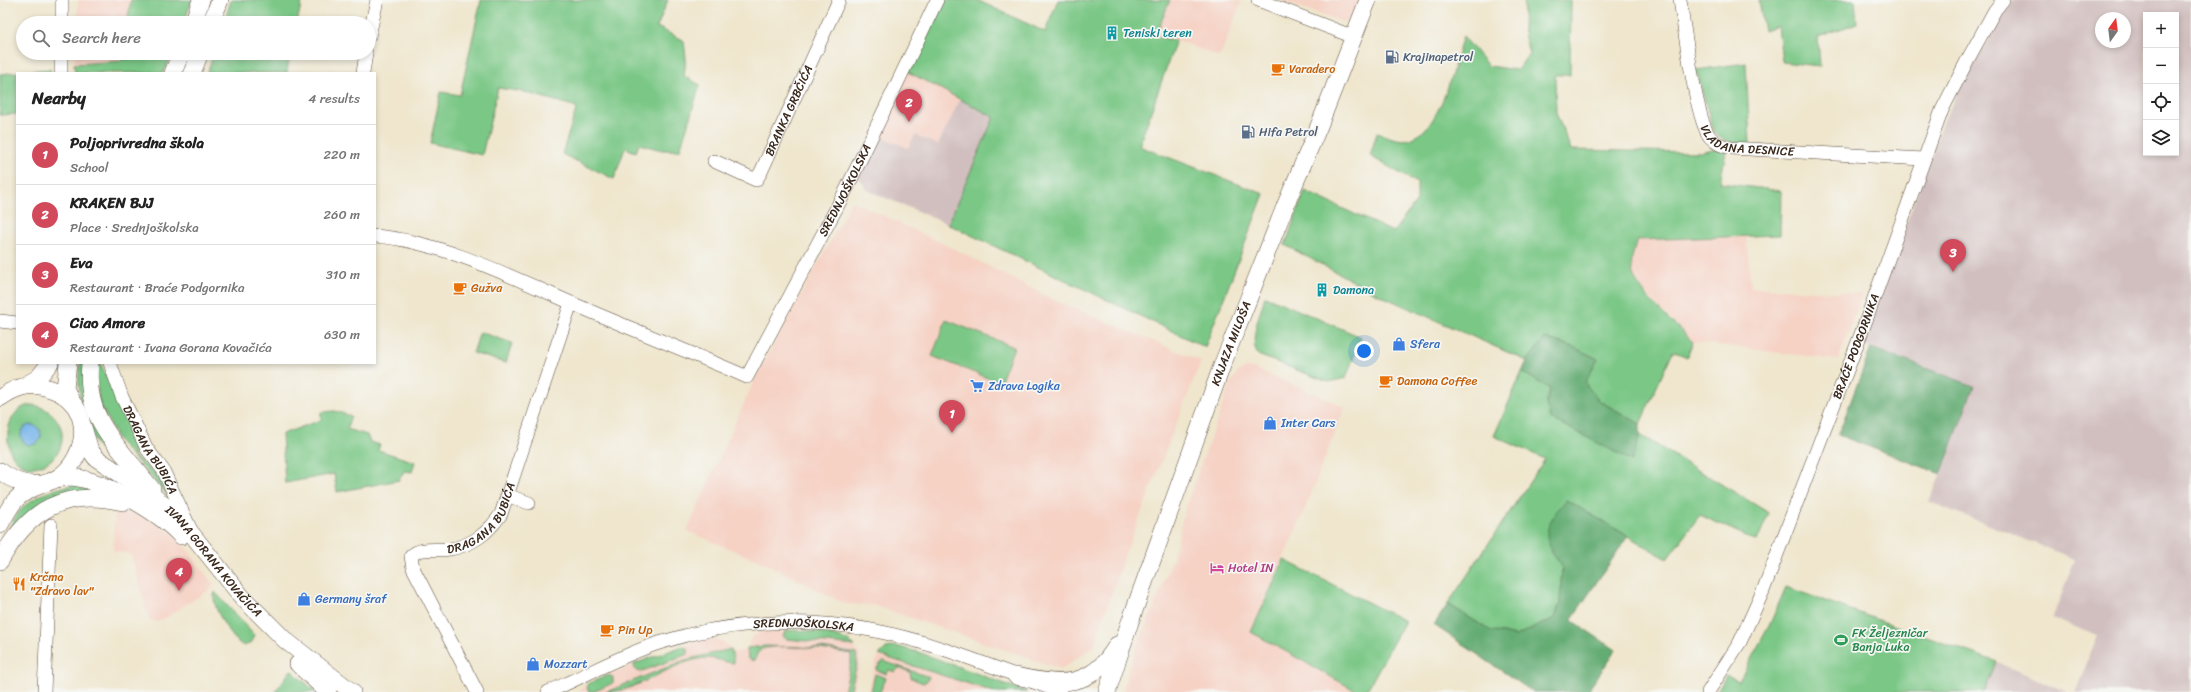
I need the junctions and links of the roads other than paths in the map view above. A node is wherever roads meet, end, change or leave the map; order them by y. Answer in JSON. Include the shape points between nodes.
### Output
{"nodes":[{"id":1,"x":62,"y":0,"type":"edge"},
{"id":2,"x":201,"y":0,"type":"edge"},
{"id":3,"x":220,"y":0,"type":"edge"},
{"id":4,"x":377,"y":0,"type":"edge"},
{"id":5,"x":839,"y":0,"type":"edge"},
{"id":6,"x":937,"y":0,"type":"edge"},
{"id":7,"x":1258,"y":0,"type":"edge"},
{"id":8,"x":1368,"y":0,"type":"edge"},
{"id":9,"x":1680,"y":0,"type":"edge"},
{"id":10,"x":2003,"y":0,"type":"edge"},
{"id":11,"x":62,"y":16,"type":"edge"},
{"id":12,"x":195,"y":16,"type":"edge"},
{"id":13,"x":214,"y":16,"type":"edge"},
{"id":14,"x":373,"y":16,"type":"edge"},
{"id":15,"x":1354,"y":37,"type":"junction"},
{"id":16,"x":61,"y":60,"type":"edge"},
{"id":17,"x":178,"y":60,"type":"edge"},
{"id":18,"x":197,"y":60,"type":"edge"},
{"id":19,"x":365,"y":60,"type":"edge"},
{"id":20,"x":61,"y":72,"type":"edge"},
{"id":21,"x":173,"y":72,"type":"edge"},
{"id":22,"x":192,"y":72,"type":"edge"},
{"id":23,"x":363,"y":72,"type":"edge"},
{"id":24,"x":1922,"y":159,"type":"junction"},
{"id":25,"x":714,"y":161,"type":"dead end"},
{"id":26,"x":376,"y":236,"type":"edge"},
{"id":27,"x":571,"y":303,"type":"junction"},
{"id":28,"x":0,"y":321,"type":"edge"},
{"id":29,"x":16,"y":323,"type":"edge"},
{"id":30,"x":49,"y":364,"type":"edge"},
{"id":31,"x":68,"y":364,"type":"edge"},
{"id":32,"x":90,"y":364,"type":"edge"},
{"id":33,"x":110,"y":364,"type":"edge"},
{"id":34,"x":8,"y":392,"type":"edge"},
{"id":35,"x":74,"y":407,"type":"junction"},
{"id":36,"x":83,"y":427,"type":"junction"},
{"id":37,"x":0,"y":471,"type":"edge"},
{"id":38,"x":52,"y":480,"type":"junction"},
{"id":39,"x":508,"y":496,"type":"junction"},
{"id":40,"x":529,"y":503,"type":"dead end"},
{"id":41,"x":141,"y":507,"type":"junction"},
{"id":42,"x":181,"y":514,"type":"junction"},
{"id":43,"x":0,"y":525,"type":"edge"},
{"id":44,"x":51,"y":525,"type":"dead end"},
{"id":45,"x":0,"y":561,"type":"edge"},
{"id":46,"x":1130,"y":622,"type":"junction"},
{"id":47,"x":1016,"y":676,"type":"junction"},
{"id":48,"x":44,"y":692,"type":"edge"},
{"id":49,"x":328,"y":692,"type":"edge"},
{"id":50,"x":352,"y":692,"type":"edge"},
{"id":51,"x":477,"y":692,"type":"edge"},
{"id":52,"x":548,"y":692,"type":"edge"},
{"id":53,"x":1061,"y":692,"type":"edge"},
{"id":54,"x":1107,"y":692,"type":"edge"},
{"id":55,"x":1708,"y":692,"type":"edge"}],
"edges":[{"from":1,"to":11,"type":"street"},
{"from":2,"to":12,"type":"main road"},
{"from":3,"to":13,"type":"main road"},
{"from":4,"to":14,"type":"street"},
{"from":5,"to":25,"type":"street","name":"BRANKA GRBČIĆA","via":[[756,180]]},
{"from":6,"to":27,"type":"street","name":"SREDNJOŠKOLSKA","via":[[846,190],[747,377]]},
{"from":7,"to":15,"type":"street"},
{"from":8,"to":15,"type":"main road","name":"KNJAZA MILOŠA"},
{"from":9,"to":24,"type":"street","name":"VLADANA DESNICE","via":[[1687,47],[1704,123],[1709,136],[1718,144],[1731,148]]},
{"from":10,"to":24,"type":"street","name":"BRAĆE PODGORNIKA","via":[[1995,10],[1942,110]]},
{"from":15,"to":46,"type":"main road","name":"KNJAZA MILOŠA","via":[[1223,363]]},
{"from":16,"to":20,"type":"street"},
{"from":17,"to":21,"type":"main road"},
{"from":18,"to":22,"type":"main road"},
{"from":19,"to":23,"type":"street"},
{"from":24,"to":55,"type":"street","name":"BRAĆE PODGORNIKA","via":[[1864,326],[1763,591],[1740,642]]},
{"from":26,"to":27,"type":"street","via":[[409,241],[454,256]]},
{"from":27,"to":39,"type":"street","name":"DRAGANA BUBIĆA"},
{"from":28,"to":29,"type":"street"},
{"from":30,"to":34,"type":"main road","via":[[38,378]]},
{"from":31,"to":35,"type":"main road","name":"IVANA GORANA KOVAČIĆA","via":[[65,388]]},
{"from":32,"to":42,"type":"main road","via":[[91,399],[101,425],[147,483]]},
{"from":33,"to":42,"type":"street","name":"DRAGANA BUBIĆA","via":[[122,397],[147,449],[159,462]]},
{"from":34,"to":35,"type":"main road","via":[[33,385],[52,389],[68,399]]},
{"from":35,"to":36,"type":"main road","name":"IVANA GORANA KOVAČIĆA"},
{"from":36,"to":38,"type":"main road","via":[[76,460],[70,468]]},
{"from":36,"to":42,"type":"main road","name":"IVANA GORANA KOVAČIĆA","via":[[90,450],[96,458]]},
{"from":37,"to":38,"type":"main road","name":"IVANA GORANA KOVAČIĆA","via":[[21,483],[35,484]]},
{"from":38,"to":41,"type":"main road","name":"IVANA GORANA KOVAČIĆA","via":[[70,477],[90,481]]},
{"from":38,"to":43,"type":"main road","via":[[17,497],[11,503]]},
{"from":39,"to":40,"type":"street"},
{"from":39,"to":51,"type":"street","name":"DRAGANA BUBIĆA","via":[[497,520],[475,541],[449,549],[420,550],[411,556],[413,568]]},
{"from":41,"to":45,"type":"main road","via":[[116,501],[83,498],[54,504],[25,524],[11,541]]},
{"from":41,"to":49,"type":"main road","name":"IVANA GORANA KOVAČIĆA","via":[[175,530],[192,547],[239,611]]},
{"from":42,"to":50,"type":"main road","name":"IVANA GORANA KOVAČIĆA","via":[[192,534],[242,597],[285,640]]},
{"from":44,"to":48,"type":"street"},
{"from":46,"to":47,"type":"main road","via":[[1114,650],[1090,676],[1064,682],[1041,682]]},
{"from":46,"to":54,"type":"main road","name":"KNJAZA MILOŠA"},
{"from":47,"to":52,"type":"street","name":"SREDNJOŠKOLSKA","via":[[945,651],[872,630],[829,624],[782,623],[736,626],[659,643]]},
{"from":47,"to":53,"type":"street","name":"SREDNJOŠKOLSKA"}]}
